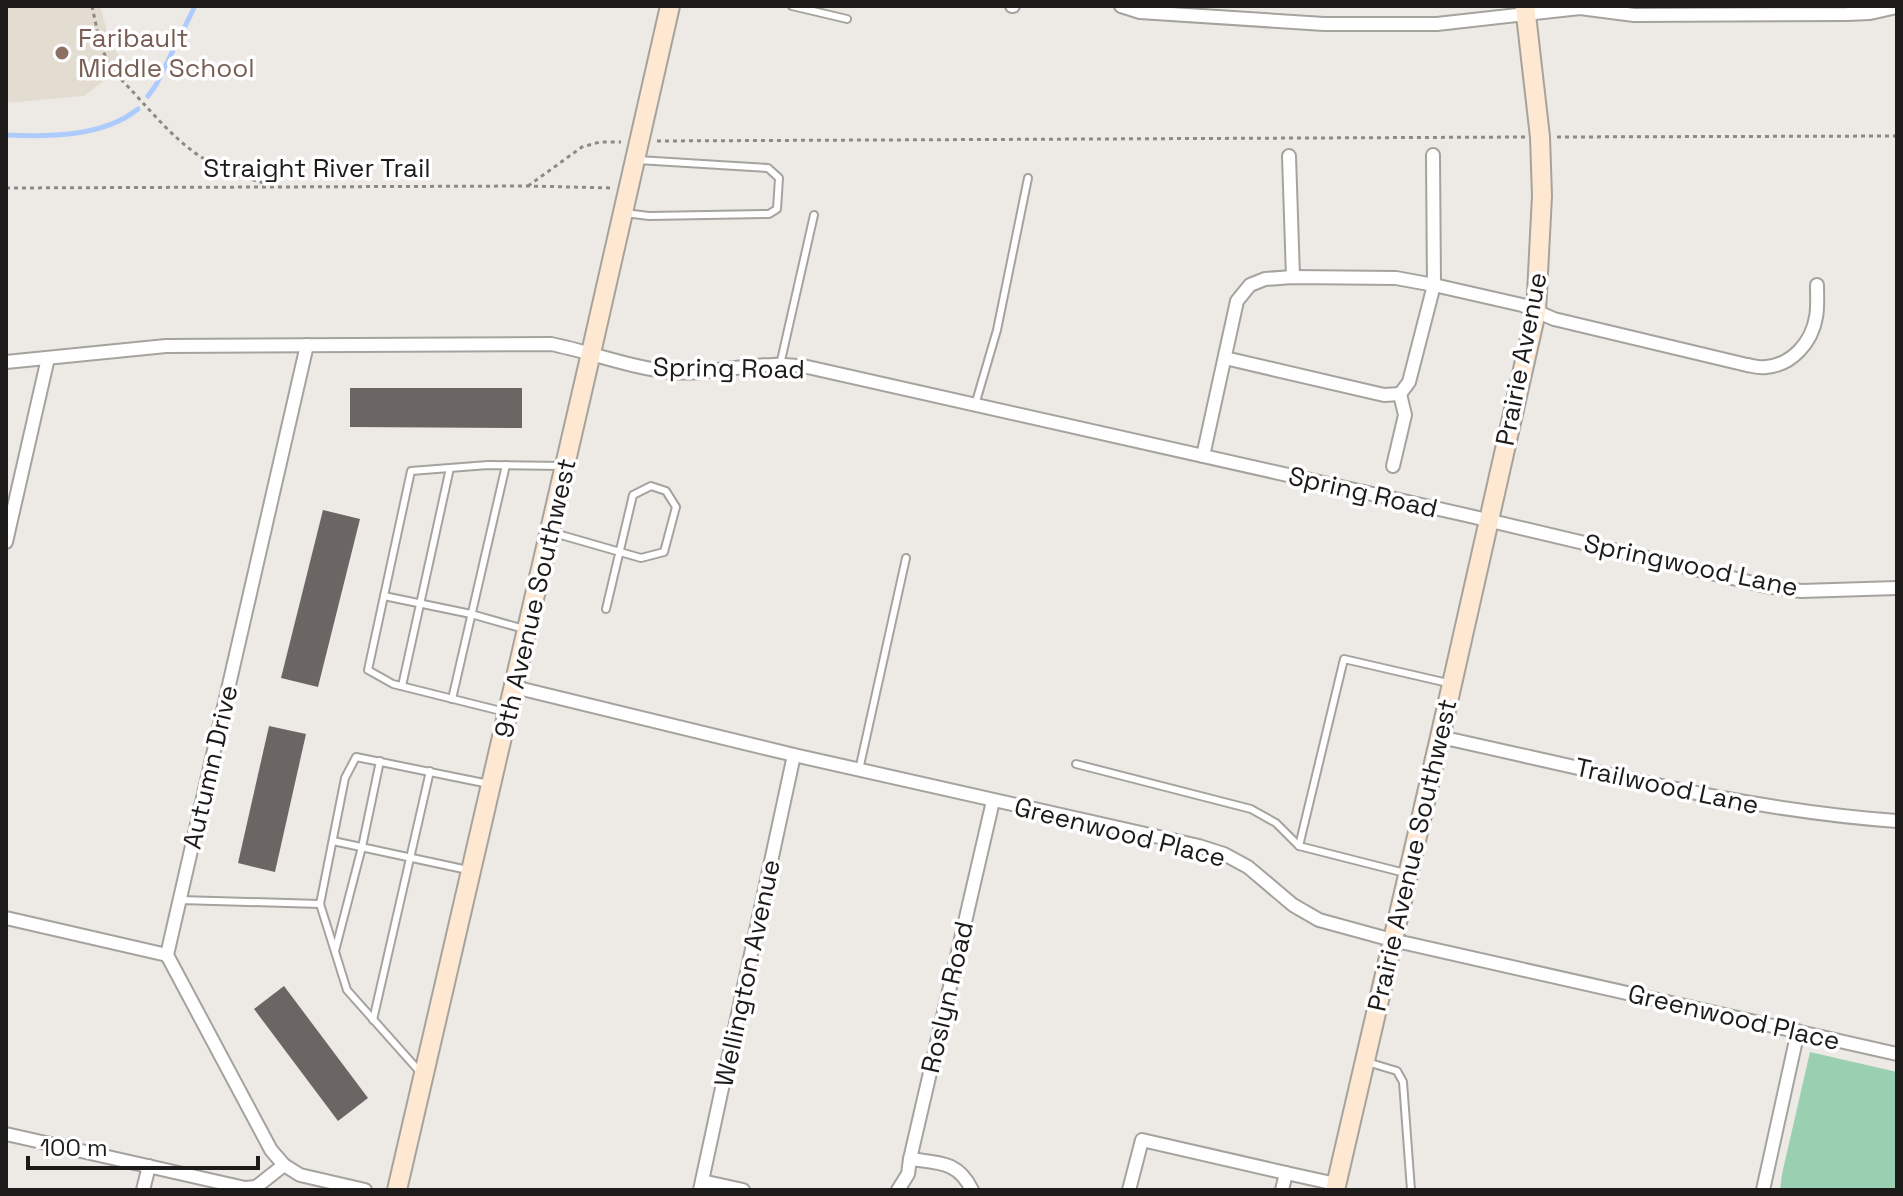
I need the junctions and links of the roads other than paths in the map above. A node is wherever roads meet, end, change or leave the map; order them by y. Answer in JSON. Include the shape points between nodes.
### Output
{"nodes":[{"id":1,"x":670,"y":6,"type":"edge"},
{"id":2,"x":792,"y":6,"type":"edge"},
{"id":3,"x":1121,"y":6,"type":"edge"},
{"id":4,"x":1897,"y":7,"type":"edge"},
{"id":5,"x":1526,"y":10,"type":"edge"},
{"id":6,"x":847,"y":19,"type":"dead end"},
{"id":7,"x":1433,"y":155,"type":"dead end"},
{"id":8,"x":1289,"y":156,"type":"dead end"},
{"id":9,"x":635,"y":160,"type":"junction"},
{"id":10,"x":1028,"y":178,"type":"dead end"},
{"id":11,"x":623,"y":213,"type":"junction"},
{"id":12,"x":814,"y":215,"type":"dead end"},
{"id":13,"x":1293,"y":277,"type":"junction"},
{"id":14,"x":1434,"y":285,"type":"junction"},
{"id":15,"x":1817,"y":285,"type":"dead end"},
{"id":16,"x":1536,"y":312,"type":"junction"},
{"id":17,"x":307,"y":345,"type":"junction"},
{"id":18,"x":591,"y":353,"type":"junction"},
{"id":19,"x":48,"y":358,"type":"junction"},
{"id":20,"x":1225,"y":358,"type":"junction"},
{"id":21,"x":6,"y":362,"type":"edge"},
{"id":22,"x":780,"y":365,"type":"junction"},
{"id":23,"x":1400,"y":394,"type":"junction"},
{"id":24,"x":975,"y":405,"type":"junction"},
{"id":25,"x":1203,"y":456,"type":"junction"},
{"id":26,"x":506,"y":465,"type":"junction"},
{"id":27,"x":565,"y":466,"type":"junction"},
{"id":28,"x":1393,"y":466,"type":"dead end"},
{"id":29,"x":450,"y":468,"type":"junction"},
{"id":30,"x":1488,"y":520,"type":"junction"},
{"id":31,"x":550,"y":532,"type":"junction"},
{"id":32,"x":6,"y":542,"type":"edge"},
{"id":33,"x":619,"y":552,"type":"junction"},
{"id":34,"x":906,"y":558,"type":"dead end"},
{"id":35,"x":1897,"y":588,"type":"edge"},
{"id":36,"x":384,"y":596,"type":"junction"},
{"id":37,"x":420,"y":603,"type":"junction"},
{"id":38,"x":606,"y":609,"type":"dead end"},
{"id":39,"x":471,"y":614,"type":"junction"},
{"id":40,"x":528,"y":630,"type":"junction"},
{"id":41,"x":1452,"y":684,"type":"junction"},
{"id":42,"x":402,"y":686,"type":"junction"},
{"id":43,"x":514,"y":687,"type":"junction"},
{"id":44,"x":452,"y":699,"type":"junction"},
{"id":45,"x":508,"y":713,"type":"junction"},
{"id":46,"x":1440,"y":737,"type":"junction"},
{"id":47,"x":794,"y":755,"type":"junction"},
{"id":48,"x":380,"y":761,"type":"junction"},
{"id":49,"x":1076,"y":764,"type":"dead end"},
{"id":50,"x":859,"y":770,"type":"junction"},
{"id":51,"x":430,"y":771,"type":"junction"},
{"id":52,"x":492,"y":784,"type":"junction"},
{"id":53,"x":993,"y":801,"type":"junction"},
{"id":54,"x":1897,"y":821,"type":"edge"},
{"id":55,"x":333,"y":841,"type":"junction"},
{"id":56,"x":1299,"y":846,"type":"junction"},
{"id":57,"x":362,"y":847,"type":"junction"},
{"id":58,"x":410,"y":857,"type":"junction"},
{"id":59,"x":472,"y":870,"type":"junction"},
{"id":60,"x":1408,"y":874,"type":"junction"},
{"id":61,"x":180,"y":900,"type":"junction"},
{"id":62,"x":320,"y":904,"type":"junction"},
{"id":63,"x":6,"y":918,"type":"edge"},
{"id":64,"x":1392,"y":940,"type":"junction"},
{"id":65,"x":335,"y":951,"type":"junction"},
{"id":66,"x":167,"y":955,"type":"junction"},
{"id":67,"x":373,"y":1020,"type":"junction"},
{"id":68,"x":1798,"y":1031,"type":"junction"},
{"id":69,"x":1897,"y":1054,"type":"edge"},
{"id":70,"x":1364,"y":1062,"type":"junction"},
{"id":71,"x":423,"y":1076,"type":"junction"},
{"id":72,"x":6,"y":1134,"type":"edge"},
{"id":73,"x":910,"y":1159,"type":"junction"},
{"id":74,"x":284,"y":1165,"type":"junction"},
{"id":75,"x":149,"y":1166,"type":"junction"},
{"id":76,"x":1286,"y":1173,"type":"junction"},
{"id":77,"x":701,"y":1185,"type":"edge"},
{"id":78,"x":1336,"y":1187,"type":"edge"},
{"id":79,"x":143,"y":1190,"type":"edge"},
{"id":80,"x":365,"y":1190,"type":"edge"},
{"id":81,"x":397,"y":1190,"type":"edge"},
{"id":82,"x":743,"y":1190,"type":"edge"},
{"id":83,"x":898,"y":1190,"type":"edge"},
{"id":84,"x":972,"y":1190,"type":"edge"},
{"id":85,"x":1129,"y":1190,"type":"edge"},
{"id":86,"x":1282,"y":1190,"type":"edge"},
{"id":87,"x":1411,"y":1190,"type":"edge"},
{"id":88,"x":1763,"y":1190,"type":"edge"}],
"edges":[{"from":1,"to":9,"type":"street","name":"9th Avenue Southwest"},
{"from":2,"to":6,"type":"lane"},
{"from":3,"to":5,"type":"street","via":[[1140,12],[1324,24],[1437,24]]},
{"from":4,"to":5,"type":"street","via":[[1847,14]]},
{"from":5,"to":16,"type":"street","name":"Prairie Avenue","via":[[1542,196]]},
{"from":7,"to":14,"type":"street"},
{"from":8,"to":13,"type":"street"},
{"from":9,"to":11,"type":"street","name":"9th Avenue Southwest"},
{"from":9,"to":11,"type":"lane","via":[[768,168],[779,178],[777,209],[769,214]]},
{"from":10,"to":24,"type":"lane","via":[[997,330]]},
{"from":11,"to":18,"type":"street","name":"9th Avenue Southwest"},
{"from":12,"to":22,"type":"lane"},
{"from":13,"to":14,"type":"street","via":[[1396,278]]},
{"from":13,"to":20,"type":"street","via":[[1250,285],[1237,301]]},
{"from":14,"to":16,"type":"street"},
{"from":14,"to":23,"type":"street","via":[[1409,382]]},
{"from":15,"to":16,"type":"street","via":[[1811,337],[1799,353],[1766,367]]},
{"from":16,"to":30,"type":"street","name":"Prairie Avenue"},
{"from":17,"to":18,"type":"street","name":"Spring Road","via":[[551,344]]},
{"from":17,"to":19,"type":"street","name":"Spring Road","via":[[166,346]]},
{"from":17,"to":61,"type":"street","name":"Autumn Drive"},
{"from":18,"to":22,"type":"street","name":"Spring Road","via":[[674,372]]},
{"from":18,"to":27,"type":"street","name":"9th Avenue Southwest"},
{"from":19,"to":21,"type":"street","name":"Spring Road"},
{"from":19,"to":32,"type":"street"},
{"from":20,"to":23,"type":"street","via":[[1384,395]]},
{"from":20,"to":25,"type":"street"},
{"from":22,"to":24,"type":"street","name":"Spring Road","via":[[825,370]]},
{"from":23,"to":28,"type":"street","via":[[1405,415]]},
{"from":24,"to":25,"type":"street","name":"Spring Road"},
{"from":25,"to":30,"type":"street","name":"Spring Road"},
{"from":26,"to":27,"type":"lane"},
{"from":26,"to":29,"type":"lane"},
{"from":26,"to":39,"type":"lane"},
{"from":27,"to":31,"type":"street","name":"9th Avenue Southwest"},
{"from":29,"to":36,"type":"lane","via":[[411,471]]},
{"from":29,"to":37,"type":"lane"},
{"from":30,"to":35,"type":"street","name":"Springwood Lane","via":[[1766,586],[1801,591]]},
{"from":30,"to":41,"type":"street","name":"Prairie Avenue Southwest"},
{"from":31,"to":33,"type":"lane"},
{"from":31,"to":40,"type":"street","name":"9th Avenue Southwest"},
{"from":33,"to":33,"type":"lane","via":[[641,558],[664,552],[676,507],[666,491],[651,486],[633,495]]},
{"from":33,"to":38,"type":"lane"},
{"from":34,"to":50,"type":"lane"},
{"from":36,"to":37,"type":"lane"},
{"from":36,"to":42,"type":"lane","via":[[368,670]]},
{"from":37,"to":39,"type":"lane"},
{"from":37,"to":42,"type":"lane"},
{"from":39,"to":40,"type":"lane"},
{"from":39,"to":44,"type":"lane"},
{"from":40,"to":43,"type":"street","name":"9th Avenue Southwest"},
{"from":41,"to":46,"type":"street","name":"Prairie Avenue Southwest"},
{"from":41,"to":56,"type":"lane","via":[[1344,659]]},
{"from":42,"to":44,"type":"lane"},
{"from":43,"to":45,"type":"street","name":"9th Avenue Southwest"},
{"from":43,"to":47,"type":"street","name":"Greenwood Place"},
{"from":44,"to":45,"type":"lane"},
{"from":45,"to":52,"type":"street","name":"9th Avenue Southwest"},
{"from":46,"to":54,"type":"street","name":"Trailwood Lane","via":[[1714,797]]},
{"from":46,"to":60,"type":"street","name":"Prairie Avenue Southwest"},
{"from":47,"to":50,"type":"street","name":"Greenwood Place"},
{"from":47,"to":77,"type":"street","name":"Wellington Avenue"},
{"from":48,"to":51,"type":"lane"},
{"from":48,"to":55,"type":"lane","via":[[356,757],[345,778]]},
{"from":48,"to":57,"type":"lane"},
{"from":49,"to":56,"type":"lane","via":[[1251,809],[1276,823]]},
{"from":50,"to":53,"type":"street","name":"Greenwood Place"},
{"from":51,"to":52,"type":"lane"},
{"from":51,"to":58,"type":"lane"},
{"from":52,"to":59,"type":"street","name":"9th Avenue Southwest"},
{"from":53,"to":64,"type":"street","name":"Greenwood Place","via":[[1224,854],[1319,920]]},
{"from":53,"to":73,"type":"street","name":"Roslyn Road"},
{"from":55,"to":57,"type":"lane"},
{"from":55,"to":62,"type":"lane"},
{"from":56,"to":60,"type":"lane"},
{"from":57,"to":58,"type":"lane"},
{"from":57,"to":65,"type":"lane"},
{"from":58,"to":59,"type":"lane"},
{"from":58,"to":67,"type":"lane"},
{"from":59,"to":71,"type":"street","name":"9th Avenue Southwest"},
{"from":60,"to":64,"type":"street","name":"Prairie Avenue Southwest"},
{"from":61,"to":62,"type":"lane"},
{"from":61,"to":66,"type":"street","name":"Autumn Drive"},
{"from":62,"to":65,"type":"lane"},
{"from":63,"to":66,"type":"street"},
{"from":64,"to":68,"type":"street","name":"Greenwood Place"},
{"from":64,"to":70,"type":"street","name":"Prairie Avenue Southwest"},
{"from":65,"to":67,"type":"lane","via":[[347,990]]},
{"from":66,"to":74,"type":"street","via":[[271,1150]]},
{"from":67,"to":71,"type":"lane"},
{"from":68,"to":69,"type":"street","name":"Greenwood Place"},
{"from":68,"to":88,"type":"street"},
{"from":70,"to":78,"type":"street","name":"Prairie Avenue Southwest"},
{"from":70,"to":87,"type":"lane","via":[[1397,1071],[1403,1082]]},
{"from":71,"to":81,"type":"street","name":"9th Avenue Southwest"},
{"from":72,"to":75,"type":"street"},
{"from":73,"to":83,"type":"street","name":"Roslyn Road"},
{"from":73,"to":84,"type":"street","via":[[955,1168]]},
{"from":74,"to":75,"type":"street","via":[[256,1187],[245,1188]]},
{"from":74,"to":80,"type":"street","via":[[300,1175]]},
{"from":75,"to":79,"type":"street"},
{"from":76,"to":78,"type":"street"},
{"from":76,"to":85,"type":"street","via":[[1142,1140]]},
{"from":76,"to":86,"type":"street"},
{"from":77,"to":82,"type":"street"}]}
